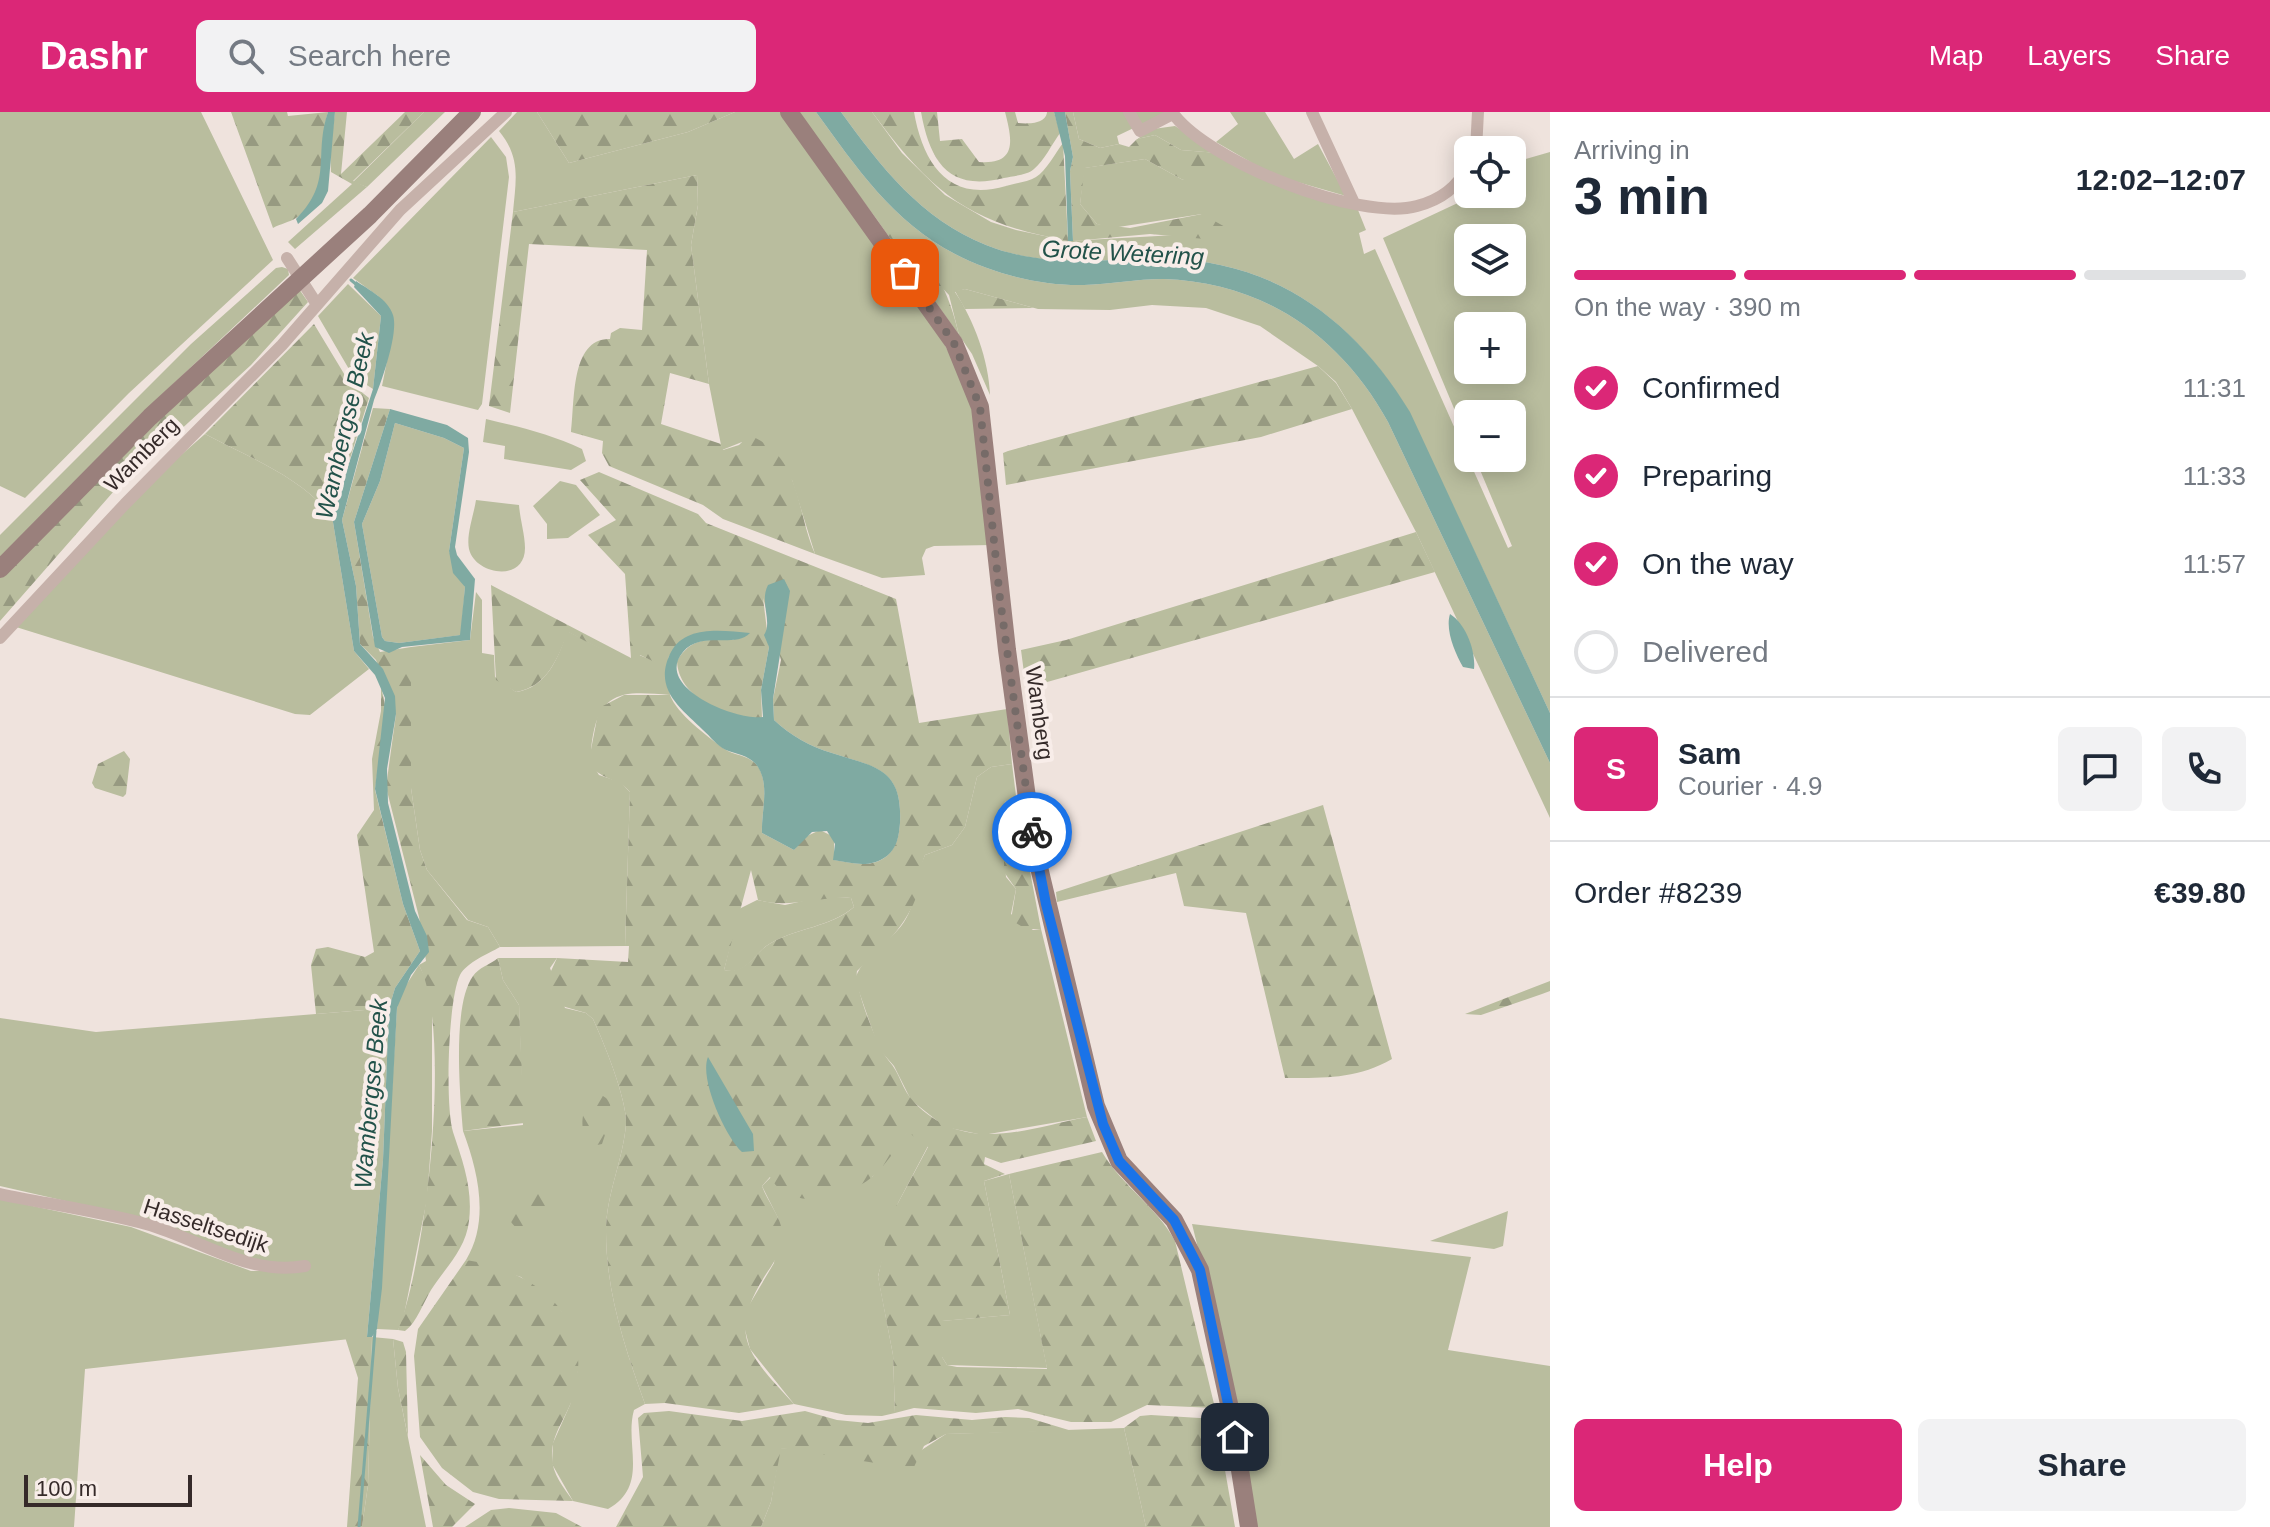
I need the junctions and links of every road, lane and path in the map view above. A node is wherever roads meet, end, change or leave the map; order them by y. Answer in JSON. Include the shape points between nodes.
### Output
{"nodes":[{"id":1,"x":472,"y":112,"type":"edge"},
{"id":2,"x":506,"y":112,"type":"edge"},
{"id":3,"x":789,"y":112,"type":"edge"},
{"id":4,"x":1129,"y":112,"type":"edge"},
{"id":5,"x":1171,"y":112,"type":"edge"},
{"id":6,"x":1312,"y":112,"type":"edge"},
{"id":7,"x":1478,"y":112,"type":"edge"},
{"id":8,"x":1477,"y":136,"type":"edge"},
{"id":9,"x":1454,"y":187,"type":"edge"},
{"id":10,"x":1354,"y":203,"type":"junction"},
{"id":11,"x":287,"y":258,"type":"dead end"},
{"id":12,"x":298,"y":278,"type":"junction"},
{"id":13,"x":316,"y":303,"type":"junction"},
{"id":14,"x":0,"y":569,"type":"edge"},
{"id":15,"x":0,"y":638,"type":"edge"},
{"id":16,"x":0,"y":1194,"type":"edge"},
{"id":17,"x":305,"y":1266,"type":"dead end"},
{"id":18,"x":1249,"y":1527,"type":"edge"}],
"edges":[{"from":1,"to":12,"type":"street","name":"Wamberg","via":[[370,215]]},
{"from":2,"to":13,"type":"street","name":"Wamberg","via":[[400,210]]},
{"from":3,"to":18,"type":"street","name":"Wamberg","via":[[954,343],[977,396],[1009,665],[1046,904],[1109,1142],[1132,1178],[1185,1235],[1200,1270]]},
{"from":4,"to":5,"type":"street","via":[[1140,131]]},
{"from":5,"to":10,"type":"street","via":[[1254,171]]},
{"from":6,"to":10,"type":"street"},
{"from":7,"to":8,"type":"street"},
{"from":9,"to":10,"type":"street","via":[[1416,207]]},
{"from":11,"to":12,"type":"street"},
{"from":12,"to":13,"type":"street"},
{"from":12,"to":14,"type":"street","name":"Wamberg"},
{"from":13,"to":15,"type":"street","name":"Wamberg","via":[[282,345]]},
{"from":16,"to":17,"type":"street","name":"Hasseltsedijk","via":[[147,1224],[250,1265]]}]}
